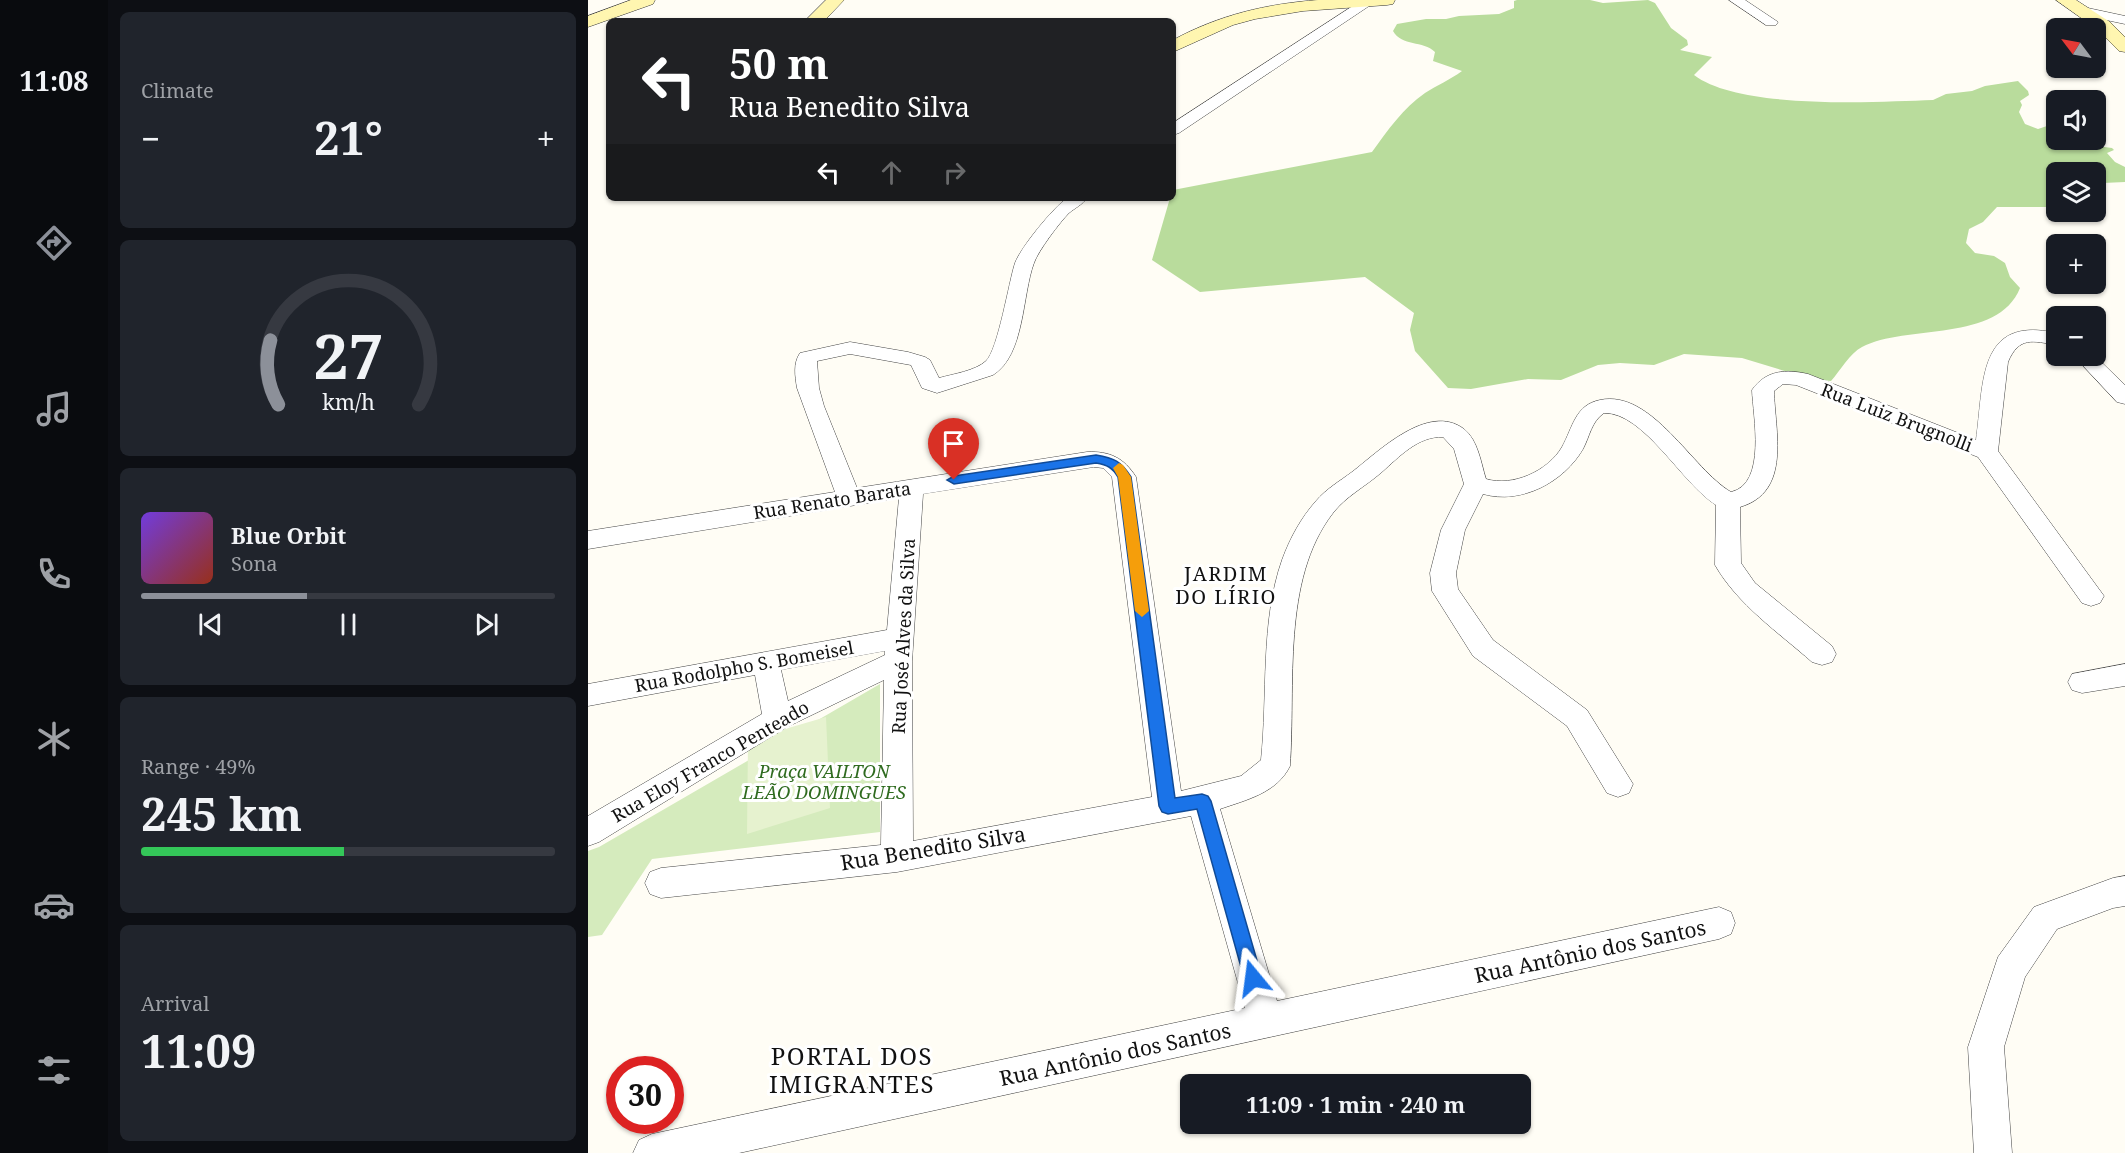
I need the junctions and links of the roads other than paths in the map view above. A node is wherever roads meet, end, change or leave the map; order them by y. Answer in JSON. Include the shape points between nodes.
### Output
{"nodes":[{"id":1,"x":647,"y":0,"type":"edge"},
{"id":2,"x":836,"y":0,"type":"edge"},
{"id":3,"x":1387,"y":0,"type":"edge"},
{"id":4,"x":1736,"y":0,"type":"edge"},
{"id":5,"x":2064,"y":0,"type":"edge"},
{"id":6,"x":1368,"y":2,"type":"junction"},
{"id":7,"x":2083,"y":11,"type":"junction"},
{"id":8,"x":817,"y":18,"type":"edge"},
{"id":9,"x":2125,"y":20,"type":"edge"},
{"id":10,"x":588,"y":22,"type":"edge"},
{"id":11,"x":1771,"y":22,"type":"dead end"},
{"id":12,"x":1176,"y":45,"type":"edge"},
{"id":13,"x":2125,"y":47,"type":"edge"},
{"id":14,"x":1176,"y":128,"type":"edge"},
{"id":15,"x":1074,"y":201,"type":"edge"},
{"id":16,"x":2046,"y":338,"type":"edge"},
{"id":17,"x":2094,"y":366,"type":"edge"},
{"id":18,"x":2125,"y":397,"type":"edge"},
{"id":19,"x":1986,"y":452,"type":"junction"},
{"id":20,"x":1476,"y":484,"type":"junction"},
{"id":21,"x":912,"y":487,"type":"junction"},
{"id":22,"x":848,"y":497,"type":"junction"},
{"id":23,"x":1728,"y":501,"type":"junction"},
{"id":24,"x":588,"y":540,"type":"edge"},
{"id":25,"x":2091,"y":596,"type":"dead end"},
{"id":26,"x":898,"y":649,"type":"junction"},
{"id":27,"x":1822,"y":654,"type":"dead end"},
{"id":28,"x":766,"y":663,"type":"junction"},
{"id":29,"x":2125,"y":675,"type":"edge"},
{"id":30,"x":2082,"y":682,"type":"dead end"},
{"id":31,"x":588,"y":695,"type":"edge"},
{"id":32,"x":777,"y":719,"type":"junction"},
{"id":33,"x":1618,"y":784,"type":"dead end"},
{"id":34,"x":1202,"y":801,"type":"junction"},
{"id":35,"x":1168,"y":806,"type":"junction"},
{"id":36,"x":588,"y":832,"type":"edge"},
{"id":37,"x":897,"y":858,"type":"junction"},
{"id":38,"x":661,"y":883,"type":"dead end"},
{"id":39,"x":2119,"y":892,"type":"edge"},
{"id":40,"x":1719,"y":923,"type":"dead end"},
{"id":41,"x":1266,"y":1022,"type":"junction"},
{"id":42,"x":652,"y":1153,"type":"edge"},
{"id":43,"x":1993,"y":1153,"type":"edge"}],
"edges":[{"from":1,"to":10,"type":"street"},
{"from":2,"to":8,"type":"street"},
{"from":3,"to":6,"type":"street"},
{"from":4,"to":11,"type":"street"},
{"from":5,"to":7,"type":"street"},
{"from":6,"to":12,"type":"street","via":[[1285,6],[1256,12],[1220,22]]},
{"from":6,"to":14,"type":"street"},
{"from":7,"to":9,"type":"street"},
{"from":7,"to":13,"type":"street"},
{"from":15,"to":22,"type":"street","via":[[1062,210],[1024,261],[999,359],[986,370],[937,386],[930,383],[923,365],[908,358],[850,348],[807,357],[805,370],[812,405],[844,477]]},
{"from":16,"to":19,"type":"street","name":"Rua Luiz Brugnolli","via":[[2017,337],[2002,352]]},
{"from":17,"to":18,"type":"street"},
{"from":19,"to":23,"type":"street","name":"Rua Luiz Brugnolli","via":[[1800,379],[1783,376],[1771,380],[1763,390],[1767,462],[1759,483],[1745,497]]},
{"from":19,"to":25,"type":"street"},
{"from":20,"to":23,"type":"street","via":[[1493,489],[1522,485],[1553,471],[1574,447],[1590,412],[1603,406],[1617,406],[1633,413],[1708,488]]},
{"from":20,"to":33,"type":"street","via":[[1453,530],[1443,573],[1445,591],[1483,648],[1577,718]]},
{"from":20,"to":34,"type":"street","name":"Rua Benedito Silva","via":[[1460,436],[1436,429],[1417,435],[1326,506],[1305,536],[1293,567],[1280,643],[1280,734],[1275,765],[1250,786]]},
{"from":21,"to":22,"type":"street","name":"Rua Renato Barata"},
{"from":21,"to":26,"type":"street","name":"Rua José Alves da Silva"},
{"from":21,"to":35,"type":"street","name":"Rua Renato Barata","via":[[1080,460],[1112,461],[1119,468],[1124,477]]},
{"from":22,"to":24,"type":"street","name":"Rua Renato Barata"},
{"from":23,"to":27,"type":"street","via":[[1728,565],[1746,590]]},
{"from":26,"to":28,"type":"street","name":"Rua Rodolpho S. Bomeisel"},
{"from":26,"to":32,"type":"street","name":"Rua Eloy Franco Penteado"},
{"from":26,"to":37,"type":"street","name":"Rua José Alves da Silva"},
{"from":28,"to":31,"type":"street","name":"Rua Rodolpho S. Bomeisel"},
{"from":28,"to":32,"type":"street"},
{"from":29,"to":30,"type":"street"},
{"from":32,"to":36,"type":"street","name":"Rua Eloy Franco Penteado"},
{"from":34,"to":35,"type":"street","name":"Rua Benedito Silva"},
{"from":34,"to":41,"type":"street"},
{"from":35,"to":37,"type":"street","name":"Rua Benedito Silva"},
{"from":37,"to":38,"type":"street","name":"Rua Benedito Silva"},
{"from":39,"to":43,"type":"street","via":[[2046,918],[2010,969],[1986,1047]]},
{"from":40,"to":41,"type":"street","name":"Rua Antônio dos Santos"},
{"from":41,"to":42,"type":"street","name":"Rua Antônio dos Santos"}]}
